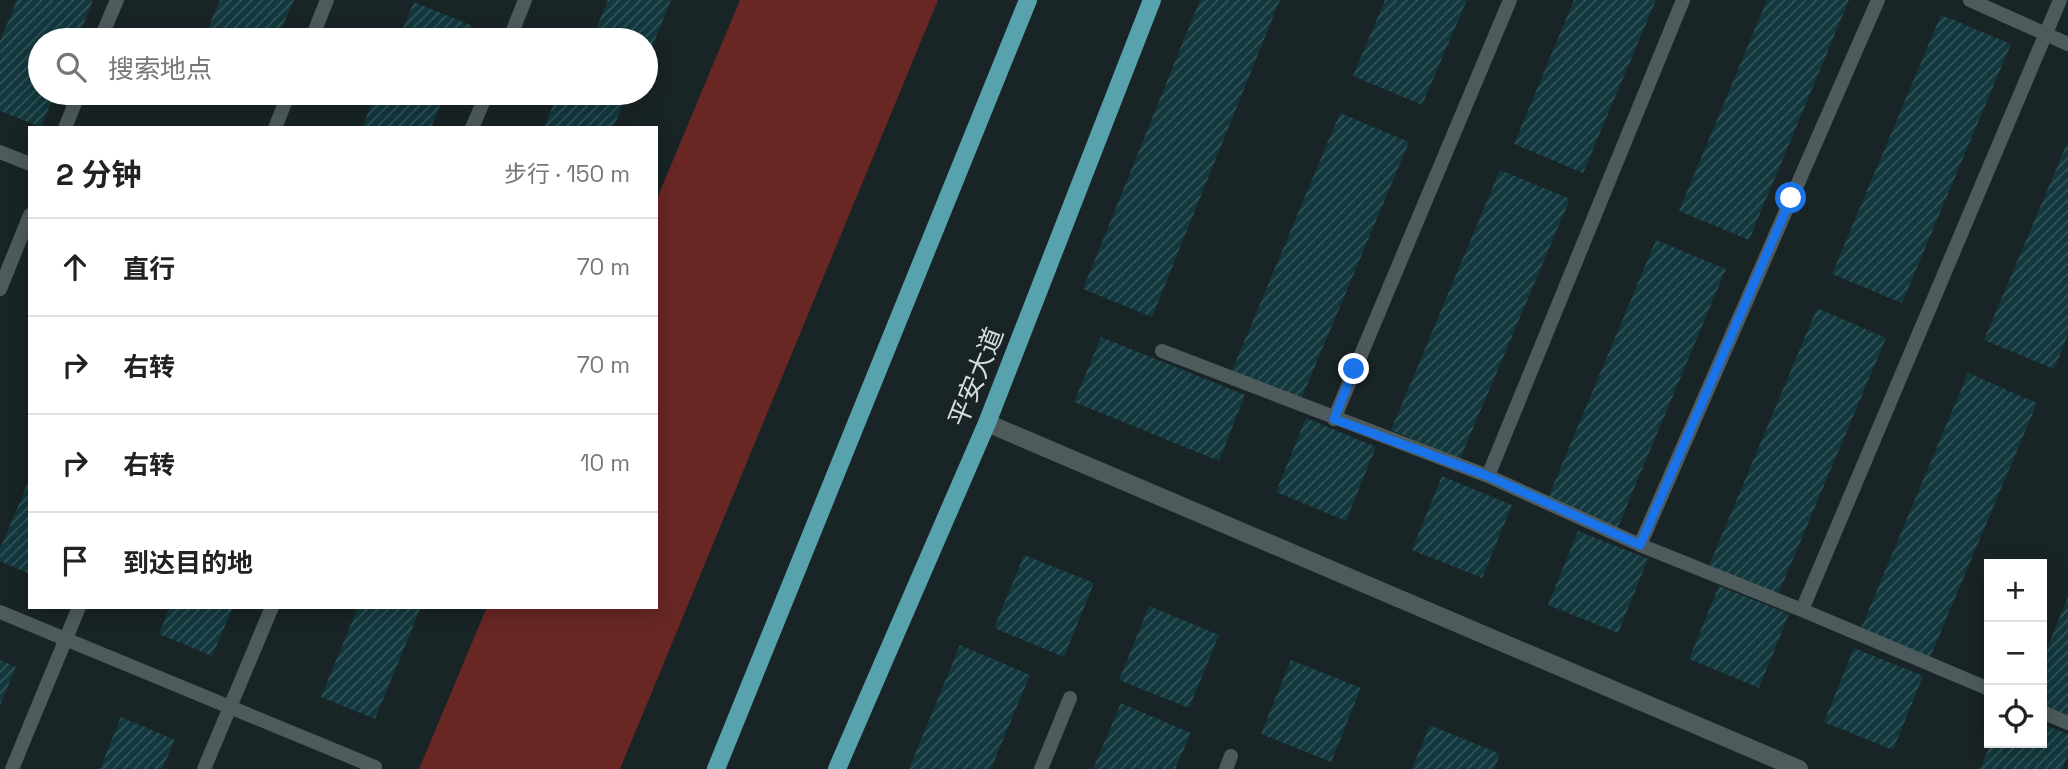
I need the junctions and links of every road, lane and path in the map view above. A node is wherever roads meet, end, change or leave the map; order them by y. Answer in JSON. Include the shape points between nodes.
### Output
{"nodes":[{"id":1,"x":117,"y":0,"type":"edge"},
{"id":2,"x":327,"y":0,"type":"edge"},
{"id":3,"x":525,"y":0,"type":"edge"},
{"id":4,"x":1028,"y":0,"type":"edge"},
{"id":5,"x":1152,"y":0,"type":"edge"},
{"id":6,"x":1510,"y":0,"type":"edge"},
{"id":7,"x":1683,"y":0,"type":"edge"},
{"id":8,"x":1878,"y":0,"type":"edge"},
{"id":9,"x":1970,"y":0,"type":"edge"},
{"id":10,"x":2060,"y":0,"type":"edge"},
{"id":11,"x":105,"y":28,"type":"edge"},
{"id":12,"x":316,"y":28,"type":"edge"},
{"id":13,"x":514,"y":28,"type":"edge"},
{"id":14,"x":2046,"y":34,"type":"junction"},
{"id":15,"x":2068,"y":44,"type":"edge"},
{"id":16,"x":74,"y":105,"type":"edge"},
{"id":17,"x":284,"y":105,"type":"edge"},
{"id":18,"x":482,"y":105,"type":"edge"},
{"id":19,"x":66,"y":126,"type":"edge"},
{"id":20,"x":276,"y":126,"type":"edge"},
{"id":21,"x":473,"y":126,"type":"edge"},
{"id":22,"x":0,"y":152,"type":"edge"},
{"id":23,"x":28,"y":163,"type":"edge"},
{"id":24,"x":28,"y":220,"type":"edge"},
{"id":25,"x":0,"y":289,"type":"edge"},
{"id":26,"x":1162,"y":351,"type":"dead end"},
{"id":27,"x":1334,"y":419,"type":"junction"},
{"id":28,"x":987,"y":423,"type":"junction"},
{"id":29,"x":1488,"y":476,"type":"junction"},
{"id":30,"x":1640,"y":545,"type":"junction"},
{"id":31,"x":78,"y":609,"type":"edge"},
{"id":32,"x":271,"y":609,"type":"edge"},
{"id":33,"x":1802,"y":610,"type":"junction"},
{"id":34,"x":0,"y":612,"type":"edge"},
{"id":35,"x":66,"y":639,"type":"junction"},
{"id":36,"x":1984,"y":687,"type":"edge"},
{"id":37,"x":1070,"y":698,"type":"dead end"},
{"id":38,"x":230,"y":707,"type":"junction"},
{"id":39,"x":2047,"y":714,"type":"edge"},
{"id":40,"x":2068,"y":723,"type":"edge"},
{"id":41,"x":375,"y":767,"type":"dead end"},
{"id":42,"x":12,"y":769,"type":"edge"},
{"id":43,"x":204,"y":769,"type":"edge"},
{"id":44,"x":716,"y":769,"type":"edge"},
{"id":45,"x":837,"y":769,"type":"edge"},
{"id":46,"x":1041,"y":769,"type":"edge"},
{"id":47,"x":1799,"y":769,"type":"edge"}],
"edges":[{"from":1,"to":11,"type":"lane"},
{"from":2,"to":12,"type":"lane"},
{"from":3,"to":13,"type":"lane"},
{"from":4,"to":44,"type":"main road"},
{"from":5,"to":28,"type":"main road","name":"平安大道"},
{"from":6,"to":27,"type":"lane"},
{"from":7,"to":29,"type":"lane"},
{"from":8,"to":30,"type":"lane"},
{"from":9,"to":14,"type":"lane"},
{"from":10,"to":14,"type":"lane"},
{"from":14,"to":15,"type":"lane"},
{"from":14,"to":33,"type":"lane"},
{"from":16,"to":19,"type":"lane"},
{"from":17,"to":20,"type":"lane"},
{"from":18,"to":21,"type":"lane"},
{"from":22,"to":23,"type":"lane"},
{"from":24,"to":25,"type":"lane"},
{"from":26,"to":27,"type":"lane"},
{"from":27,"to":29,"type":"lane"},
{"from":28,"to":45,"type":"main road","name":"平安大道"},
{"from":28,"to":47,"type":"street"},
{"from":29,"to":30,"type":"lane"},
{"from":30,"to":33,"type":"lane"},
{"from":31,"to":35,"type":"lane"},
{"from":32,"to":38,"type":"lane"},
{"from":33,"to":36,"type":"lane"},
{"from":34,"to":35,"type":"lane"},
{"from":35,"to":38,"type":"lane"},
{"from":35,"to":42,"type":"lane"},
{"from":37,"to":46,"type":"lane"},
{"from":38,"to":41,"type":"lane"},
{"from":38,"to":43,"type":"lane"},
{"from":39,"to":40,"type":"lane"}]}
